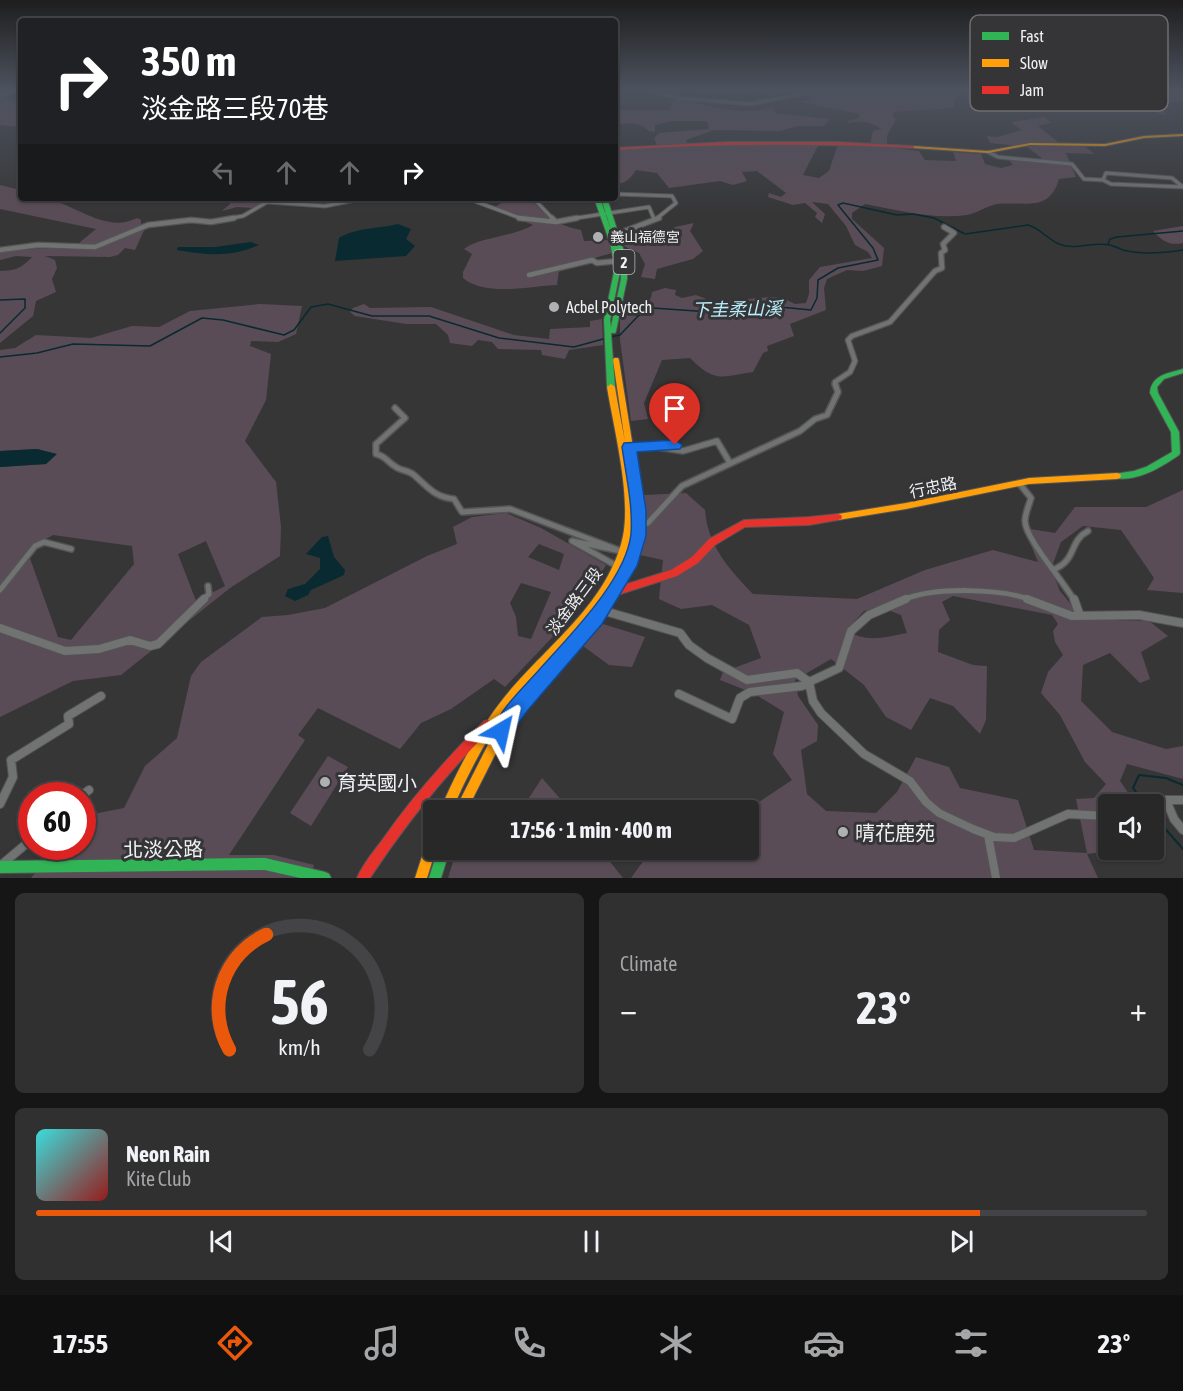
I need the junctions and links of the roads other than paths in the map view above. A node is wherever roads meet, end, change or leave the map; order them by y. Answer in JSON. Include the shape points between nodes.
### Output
{"nodes":[{"id":1,"x":1183,"y":135,"type":"edge"},
{"id":2,"x":618,"y":149,"type":"edge"},
{"id":3,"x":988,"y":152,"type":"junction"},
{"id":4,"x":1103,"y":180,"type":"junction"},
{"id":5,"x":1183,"y":187,"type":"edge"},
{"id":6,"x":618,"y":194,"type":"edge"},
{"id":7,"x":351,"y":201,"type":"edge"},
{"id":8,"x":474,"y":201,"type":"edge"},
{"id":9,"x":536,"y":201,"type":"edge"},
{"id":10,"x":598,"y":201,"type":"edge"},
{"id":11,"x":604,"y":201,"type":"edge"},
{"id":12,"x":604,"y":212,"type":"junction"},
{"id":13,"x":654,"y":219,"type":"junction"},
{"id":14,"x":556,"y":222,"type":"junction"},
{"id":15,"x":944,"y":227,"type":"dead end"},
{"id":16,"x":617,"y":234,"type":"junction"},
{"id":17,"x":0,"y":250,"type":"edge"},
{"id":18,"x":618,"y":261,"type":"junction"},
{"id":19,"x":529,"y":275,"type":"dead end"},
{"id":20,"x":610,"y":329,"type":"junction"},
{"id":21,"x":611,"y":342,"type":"junction"},
{"id":22,"x":1183,"y":371,"type":"edge"},
{"id":23,"x":395,"y":408,"type":"dead end"},
{"id":24,"x":675,"y":445,"type":"dead end"},
{"id":25,"x":652,"y":446,"type":"junction"},
{"id":26,"x":620,"y":447,"type":"junction"},
{"id":27,"x":629,"y":447,"type":"junction"},
{"id":28,"x":730,"y":463,"type":"junction"},
{"id":29,"x":1019,"y":483,"type":"junction"},
{"id":30,"x":638,"y":527,"type":"junction"},
{"id":31,"x":1088,"y":531,"type":"dead end"},
{"id":32,"x":71,"y":549,"type":"dead end"},
{"id":33,"x":617,"y":566,"type":"junction"},
{"id":34,"x":1055,"y":569,"type":"junction"},
{"id":35,"x":208,"y":586,"type":"dead end"},
{"id":36,"x":0,"y":590,"type":"edge"},
{"id":37,"x":601,"y":591,"type":"junction"},
{"id":38,"x":612,"y":594,"type":"junction"},
{"id":39,"x":601,"y":610,"type":"junction"},
{"id":40,"x":1080,"y":616,"type":"junction"},
{"id":41,"x":1183,"y":623,"type":"edge"},
{"id":42,"x":0,"y":628,"type":"edge"},
{"id":43,"x":809,"y":682,"type":"junction"},
{"id":44,"x":679,"y":693,"type":"dead end"},
{"id":45,"x":101,"y":696,"type":"dead end"},
{"id":46,"x":488,"y":725,"type":"junction"},
{"id":47,"x":501,"y":731,"type":"junction"},
{"id":48,"x":451,"y":800,"type":"edge"},
{"id":49,"x":466,"y":800,"type":"edge"},
{"id":50,"x":1166,"y":800,"type":"joint"},
{"id":51,"x":1183,"y":800,"type":"edge"},
{"id":52,"x":0,"y":804,"type":"edge"},
{"id":53,"x":1098,"y":816,"type":"edge"},
{"id":54,"x":1183,"y":830,"type":"edge"},
{"id":55,"x":988,"y":835,"type":"junction"},
{"id":56,"x":18,"y":851,"type":"edge"},
{"id":57,"x":427,"y":860,"type":"edge"},
{"id":58,"x":441,"y":860,"type":"edge"},
{"id":59,"x":0,"y":866,"type":"edge"},
{"id":60,"x":325,"y":878,"type":"edge"},
{"id":61,"x":363,"y":878,"type":"edge"},
{"id":62,"x":421,"y":878,"type":"edge"},
{"id":63,"x":435,"y":878,"type":"edge"},
{"id":64,"x":996,"y":878,"type":"edge"}],
"edges":[{"from":1,"to":3,"type":"main road","via":[[1144,136],[1105,145],[1041,143]]},
{"from":2,"to":3,"type":"main road","via":[[699,143],[839,143]]},
{"from":3,"to":4,"type":"street","via":[[1004,158],[1072,164],[1080,177]]},
{"from":4,"to":5,"type":"street","via":[[1111,184]]},
{"from":4,"to":5,"type":"street","via":[[1106,173],[1113,171],[1138,177],[1172,178]]},
{"from":6,"to":13,"type":"street","via":[[675,197],[672,209]]},
{"from":7,"to":17,"type":"street","via":[[326,206],[267,202],[243,216],[148,225],[95,248],[38,245]]},
{"from":8,"to":14,"type":"street","via":[[525,220]]},
{"from":9,"to":14,"type":"street"},
{"from":10,"to":12,"type":"main road","number":"2"},
{"from":11,"to":12,"type":"main road","number":"2"},
{"from":12,"to":13,"type":"street","via":[[649,207]]},
{"from":12,"to":14,"type":"street"},
{"from":12,"to":16,"type":"main road","number":"2"},
{"from":12,"to":18,"type":"main road","number":"2"},
{"from":13,"to":16,"type":"street"},
{"from":15,"to":28,"type":"street","via":[[954,233],[943,244],[942,268],[922,284],[920,293],[889,323],[854,333],[848,340],[855,361],[850,372],[835,382],[838,392],[827,415]]},
{"from":16,"to":20,"type":"main road","number":"2","via":[[624,269]]},
{"from":18,"to":19,"type":"street","via":[[592,260]]},
{"from":18,"to":20,"type":"main road","number":"2","via":[[608,304]]},
{"from":20,"to":21,"type":"main road","number":"2"},
{"from":21,"to":26,"type":"main road","name":"淡金路三段","number":"2"},
{"from":21,"to":27,"type":"main road","name":"淡金路三段","number":"2"},
{"from":22,"to":29,"type":"main road","name":"行忠路","via":[[1162,377],[1154,386],[1175,432],[1176,453],[1154,469],[1137,475]]},
{"from":23,"to":33,"type":"street","via":[[405,418],[376,444],[376,454],[412,473],[441,498],[454,499],[462,512],[510,509],[621,551],[572,541]]},
{"from":24,"to":25,"type":"street"},
{"from":25,"to":27,"type":"street"},
{"from":25,"to":28,"type":"street","via":[[682,451],[717,441]]},
{"from":26,"to":27,"type":"street"},
{"from":26,"to":33,"type":"main road","name":"淡金路三段","number":"2","via":[[629,518]]},
{"from":27,"to":30,"type":"main road","name":"淡金路三段","number":"2","via":[[637,486]]},
{"from":28,"to":30,"type":"street","via":[[682,486],[648,523]]},
{"from":29,"to":34,"type":"street","via":[[1031,498],[1025,522],[1035,546]]},
{"from":29,"to":38,"type":"main road","name":"行忠路","via":[[850,515],[744,524],[711,542],[695,560],[674,573]]},
{"from":30,"to":38,"type":"main road","name":"淡金路三段","number":"2","via":[[632,561]]},
{"from":31,"to":34,"type":"street","via":[[1079,535],[1074,555],[1066,566]]},
{"from":32,"to":36,"type":"street","via":[[44,543],[35,546]]},
{"from":33,"to":37,"type":"main road","name":"淡金路三段","number":"2"},
{"from":34,"to":40,"type":"street"},
{"from":35,"to":42,"type":"street","via":[[209,594],[158,644],[150,646],[130,640],[99,649],[65,651]]},
{"from":37,"to":38,"type":"main road"},
{"from":37,"to":46,"type":"main road","name":"淡金路三段","number":"2"},
{"from":38,"to":39,"type":"main road","name":"淡金路三段","number":"2"},
{"from":39,"to":43,"type":"street","via":[[680,633],[707,658],[747,680],[797,673]]},
{"from":39,"to":47,"type":"main road","name":"淡金路三段","number":"2"},
{"from":40,"to":41,"type":"street","via":[[1138,615]]},
{"from":40,"to":43,"type":"street","via":[[1020,596],[919,593],[869,615],[851,631],[839,668]]},
{"from":43,"to":44,"type":"street","via":[[750,692],[740,698],[732,719]]},
{"from":43,"to":55,"type":"street","via":[[813,701],[821,713],[864,754],[910,782],[939,813]]},
{"from":45,"to":52,"type":"street","via":[[68,716],[69,724],[11,760],[13,777]]},
{"from":46,"to":47,"type":"main road"},
{"from":46,"to":48,"type":"main road","name":"淡金路三段","number":"2"},
{"from":46,"to":61,"type":"main road","via":[[462,749],[391,832]]},
{"from":47,"to":49,"type":"main road","name":"淡金路三段","number":"2"},
{"from":50,"to":51,"type":"street"},
{"from":50,"to":54,"type":"street"},
{"from":53,"to":55,"type":"street","via":[[1068,814],[1014,838]]},
{"from":55,"to":64,"type":"street"},
{"from":56,"to":59,"type":"street"},
{"from":57,"to":62,"type":"main road"},
{"from":58,"to":63,"type":"main road"},
{"from":59,"to":60,"type":"main road","name":"北淡公路","via":[[266,864]]}]}
